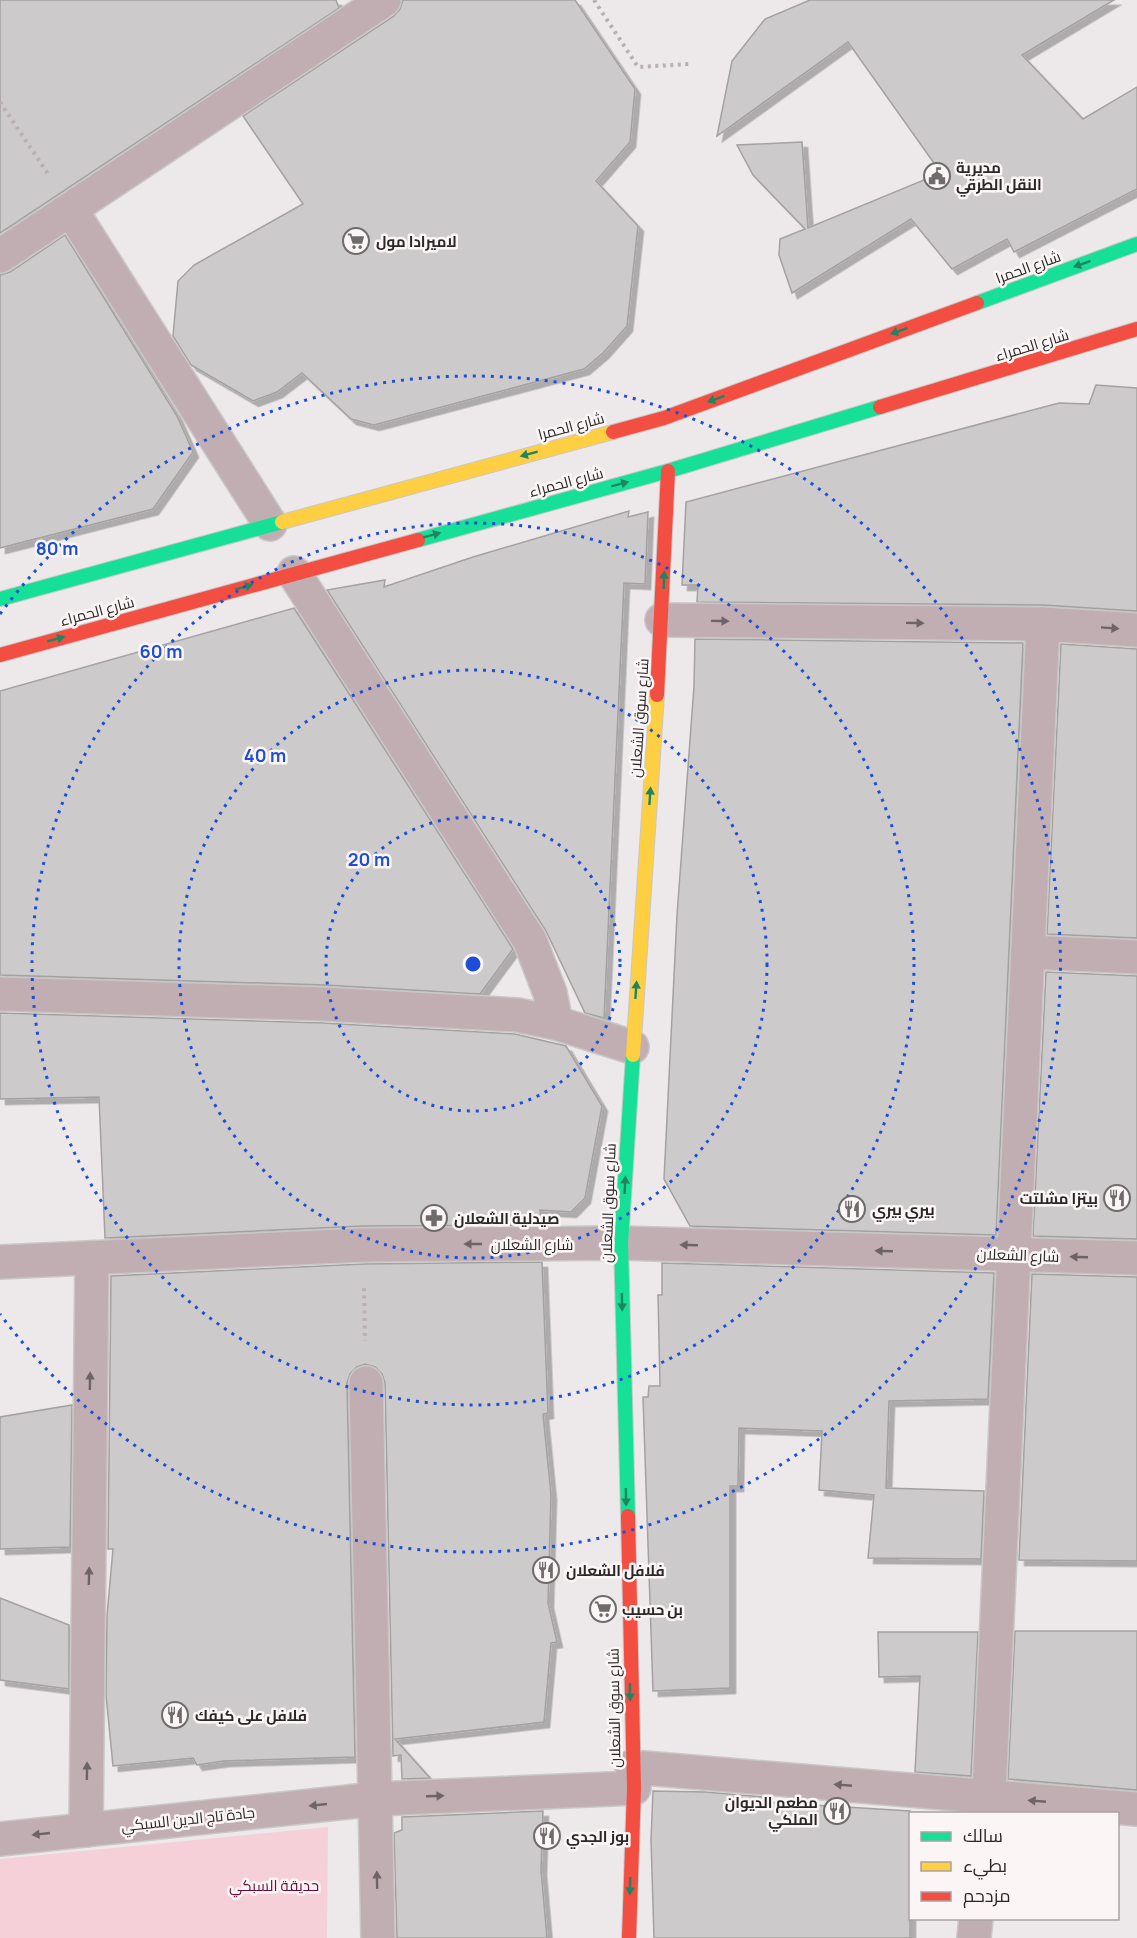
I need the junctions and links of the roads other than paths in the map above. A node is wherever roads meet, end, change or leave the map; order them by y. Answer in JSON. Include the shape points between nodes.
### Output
{"nodes":[{"id":1,"x":384,"y":0,"type":"edge"},
{"id":2,"x":71,"y":210,"type":"junction"},
{"id":3,"x":1137,"y":244,"type":"edge"},
{"id":4,"x":0,"y":256,"type":"edge"},
{"id":5,"x":1137,"y":329,"type":"edge"},
{"id":6,"x":668,"y":471,"type":"junction"},
{"id":7,"x":270,"y":524,"type":"junction"},
{"id":8,"x":294,"y":573,"type":"junction"},
{"id":9,"x":0,"y":599,"type":"edge"},
{"id":10,"x":662,"y":620,"type":"junction"},
{"id":11,"x":1043,"y":624,"type":"junction"},
{"id":12,"x":1137,"y":630,"type":"edge"},
{"id":13,"x":0,"y":654,"type":"edge"},
{"id":14,"x":1028,"y":952,"type":"junction"},
{"id":15,"x":1137,"y":957,"type":"edge"},
{"id":16,"x":0,"y":994,"type":"edge"},
{"id":17,"x":556,"y":1023,"type":"junction"},
{"id":18,"x":632,"y":1047,"type":"junction"},
{"id":19,"x":621,"y":1243,"type":"junction"},
{"id":20,"x":1013,"y":1255,"type":"junction"},
{"id":21,"x":92,"y":1258,"type":"junction"},
{"id":22,"x":1137,"y":1258,"type":"edge"},
{"id":23,"x":0,"y":1262,"type":"edge"},
{"id":24,"x":366,"y":1383,"type":"road end"},
{"id":25,"x":633,"y":1778,"type":"junction"},
{"id":26,"x":376,"y":1799,"type":"junction"},
{"id":27,"x":989,"y":1805,"type":"edge"},
{"id":28,"x":1137,"y":1809,"type":"edge"},
{"id":29,"x":86,"y":1830,"type":"junction"},
{"id":30,"x":0,"y":1839,"type":"edge"},
{"id":31,"x":976,"y":1920,"type":"edge"},
{"id":32,"x":378,"y":1938,"type":"edge"},
{"id":33,"x":629,"y":1938,"type":"edge"},
{"id":34,"x":974,"y":1938,"type":"edge"}],
"edges":[{"from":1,"to":2,"type":"street"},
{"from":2,"to":4,"type":"street"},
{"from":2,"to":7,"type":"street"},
{"from":3,"to":7,"type":"street","name":"شارع الحمرا","one_way":true,"via":[[664,418]]},
{"from":5,"to":6,"type":"street","name":"شارع الحمراء"},
{"from":8,"to":6,"type":"street","name":"شارع الحمراء","one_way":true},
{"from":10,"to":6,"type":"street","name":"شارع سوق الشعلان","one_way":true},
{"from":7,"to":9,"type":"street","name":"شارع الحمرا"},
{"from":13,"to":8,"type":"street","name":"شارع الحمراء","one_way":true},
{"from":8,"to":17,"type":"street","via":[[530,941],[550,993]]},
{"from":10,"to":11,"type":"street","one_way":true},
{"from":18,"to":10,"type":"street","name":"شارع سوق الشعلان","one_way":true},
{"from":11,"to":12,"type":"street","one_way":true},
{"from":11,"to":14,"type":"street"},
{"from":14,"to":15,"type":"street"},
{"from":14,"to":20,"type":"street"},
{"from":16,"to":17,"type":"street","via":[[324,1004],[517,1015]]},
{"from":17,"to":18,"type":"street"},
{"from":19,"to":18,"type":"street","name":"شارع سوق الشعلان","one_way":true},
{"from":20,"to":19,"type":"street","name":"شارع الشعلان","one_way":true},
{"from":19,"to":21,"type":"street","name":"شارع الشعلان","one_way":true,"via":[[363,1245]]},
{"from":19,"to":25,"type":"street","name":"شارع سوق الشعلان","one_way":true},
{"from":22,"to":20,"type":"street","name":"شارع الشعلان","one_way":true},
{"from":20,"to":27,"type":"street"},
{"from":21,"to":23,"type":"street","name":"شارع الشعلان"},
{"from":29,"to":21,"type":"street","one_way":true},
{"from":24,"to":26,"type":"street"},
{"from":26,"to":25,"type":"street","name":"جادة تاج الدين السبكي","one_way":true},
{"from":27,"to":25,"type":"street","name":"جادة تاج الدين السبكي","one_way":true},
{"from":25,"to":33,"type":"street","name":"شارع سوق الشعلان","one_way":true},
{"from":26,"to":29,"type":"street","name":"جادة تاج الدين السبكي","one_way":true},
{"from":32,"to":26,"type":"street","one_way":true},
{"from":28,"to":27,"type":"street","name":"جادة تاج الدين السبكي","one_way":true},
{"from":29,"to":30,"type":"street","name":"جادة تاج الدين السبكي","one_way":true},
{"from":31,"to":34,"type":"street"}]}
